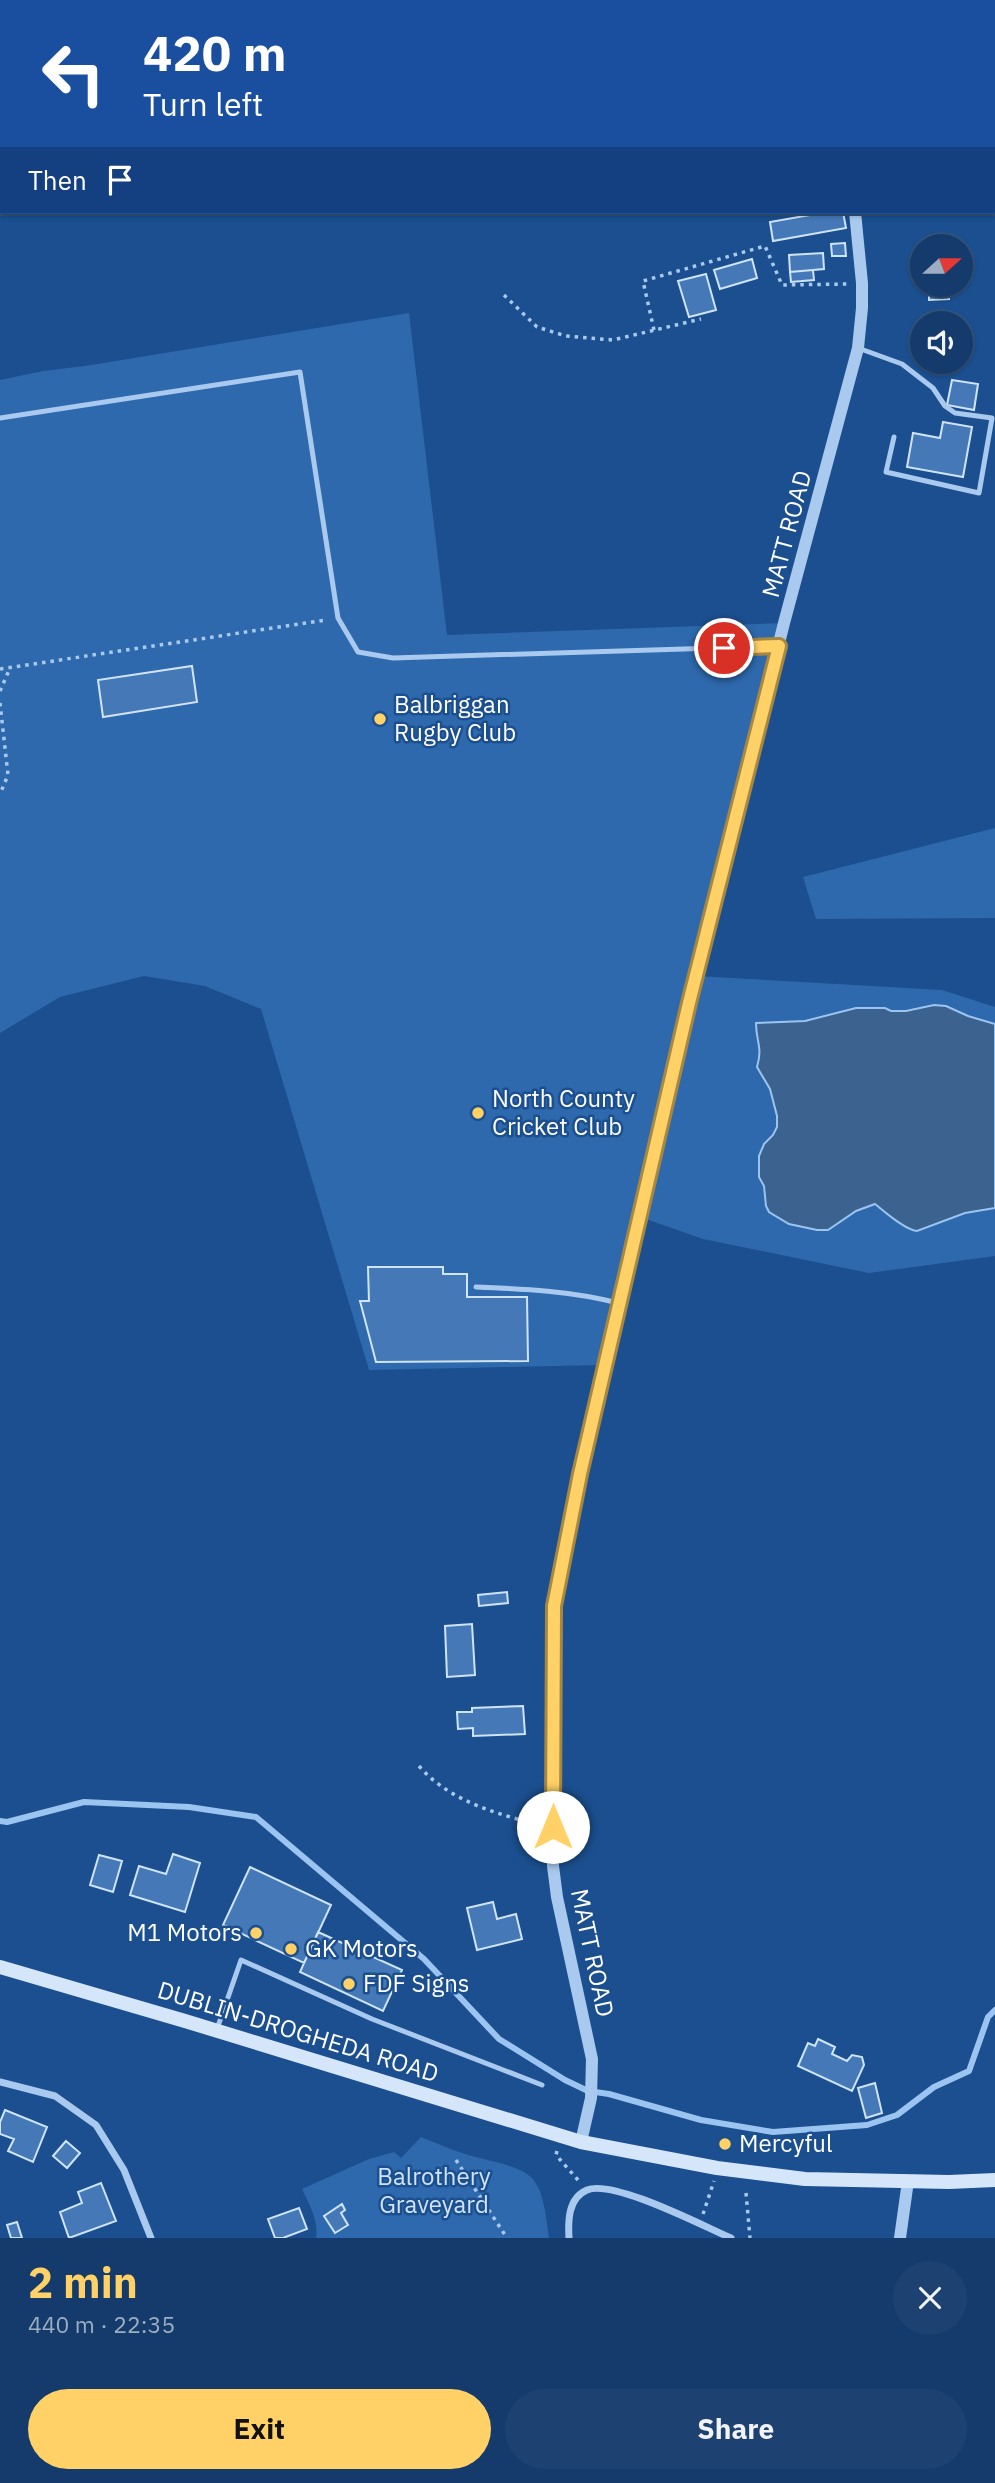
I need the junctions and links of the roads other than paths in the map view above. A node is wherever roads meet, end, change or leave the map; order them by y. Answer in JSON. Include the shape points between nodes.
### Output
{"nodes":[{"id":1,"x":855,"y":214,"type":"edge"},
{"id":2,"x":858,"y":348,"type":"junction"},
{"id":3,"x":0,"y":418,"type":"edge"},
{"id":4,"x":894,"y":438,"type":"dead end"},
{"id":5,"x":779,"y":646,"type":"junction"},
{"id":6,"x":476,"y":1287,"type":"dead end"},
{"id":7,"x":620,"y":1303,"type":"junction"},
{"id":8,"x":0,"y":1967,"type":"edge"},
{"id":9,"x":216,"y":2031,"type":"junction"},
{"id":10,"x":0,"y":2082,"type":"edge"},
{"id":11,"x":542,"y":2085,"type":"dead end"},
{"id":12,"x":582,"y":2143,"type":"junction"},
{"id":13,"x":995,"y":2179,"type":"edge"},
{"id":14,"x":908,"y":2181,"type":"junction"},
{"id":15,"x":151,"y":2238,"type":"edge"},
{"id":16,"x":569,"y":2238,"type":"edge"},
{"id":17,"x":731,"y":2238,"type":"edge"},
{"id":18,"x":900,"y":2238,"type":"edge"}],
"edges":[{"from":1,"to":2,"type":"street","name":"MATT ROAD","via":[[862,284]]},
{"from":2,"to":4,"type":"lane","via":[[902,364],[955,413],[992,418],[979,493],[886,472]]},
{"from":2,"to":5,"type":"street","name":"MATT ROAD"},
{"from":3,"to":5,"type":"lane","via":[[300,372],[338,618],[358,652],[393,658]]},
{"from":5,"to":7,"type":"street","name":"MATT ROAD"},
{"from":6,"to":7,"type":"lane","via":[[560,1291]]},
{"from":7,"to":12,"type":"street","name":"MATT ROAD","via":[[554,1606],[557,1897],[592,2075]]},
{"from":8,"to":9,"type":"main road","name":"DUBLIN-DROGHEDA ROAD"},
{"from":9,"to":11,"type":"lane","via":[[241,1959],[372,2019]]},
{"from":9,"to":12,"type":"main road","name":"DUBLIN-DROGHEDA ROAD"},
{"from":10,"to":15,"type":"street","via":[[55,2096],[96,2126],[124,2170]]},
{"from":12,"to":14,"type":"main road","name":"DUBLIN-DROGHEDA ROAD","via":[[805,2179]]},
{"from":13,"to":14,"type":"main road","name":"DUBLIN-DROGHEDA ROAD"},
{"from":14,"to":18,"type":"street"},
{"from":16,"to":17,"type":"street","via":[[572,2202],[586,2190],[604,2188],[627,2193]]}]}
